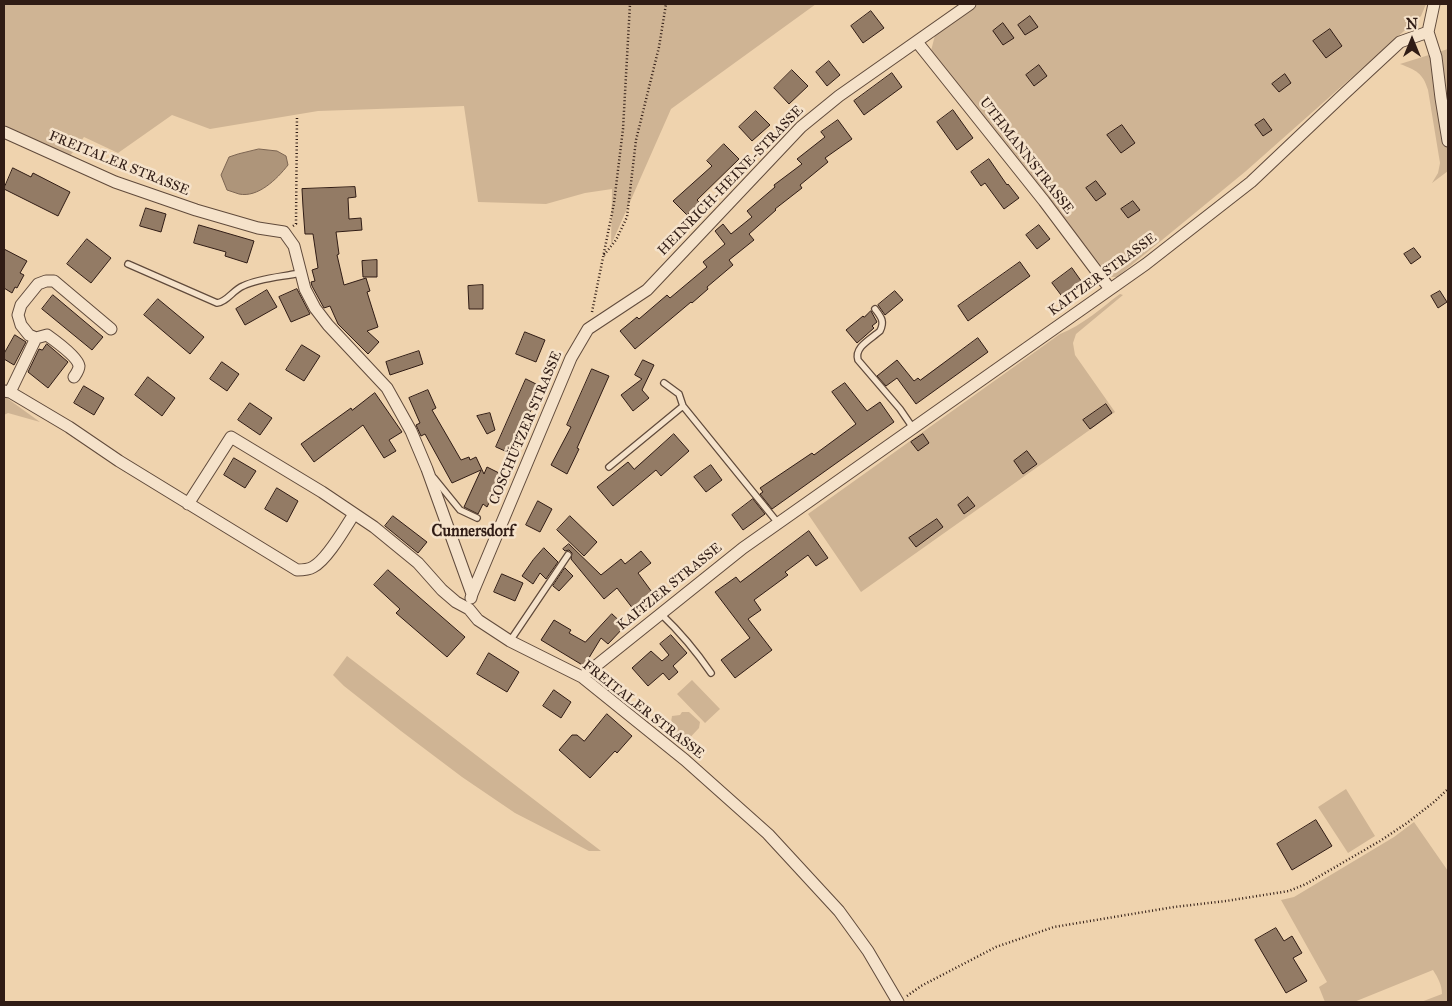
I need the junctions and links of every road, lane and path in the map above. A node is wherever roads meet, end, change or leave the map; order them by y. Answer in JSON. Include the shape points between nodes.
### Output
{"nodes":[{"id":1,"x":630,"y":4,"type":"edge"},
{"id":2,"x":666,"y":4,"type":"edge"},
{"id":3,"x":970,"y":4,"type":"edge"},
{"id":4,"x":1434,"y":4,"type":"edge"},
{"id":5,"x":1428,"y":32,"type":"junction"},
{"id":6,"x":917,"y":42,"type":"junction"},
{"id":7,"x":297,"y":116,"type":"dead end"},
{"id":8,"x":5,"y":133,"type":"edge"},
{"id":9,"x":1448,"y":142,"type":"edge"},
{"id":10,"x":284,"y":232,"type":"junction"},
{"id":11,"x":603,"y":256,"type":"junction"},
{"id":12,"x":128,"y":264,"type":"dead end"},
{"id":13,"x":300,"y":273,"type":"junction"},
{"id":14,"x":1110,"y":289,"type":"junction"},
{"id":15,"x":875,"y":309,"type":"dead end"},
{"id":16,"x":110,"y":328,"type":"dead end"},
{"id":17,"x":588,"y":329,"type":"junction"},
{"id":18,"x":36,"y":338,"type":"junction"},
{"id":19,"x":74,"y":377,"type":"dead end"},
{"id":20,"x":664,"y":383,"type":"dead end"},
{"id":21,"x":7,"y":391,"type":"edge"},
{"id":22,"x":683,"y":406,"type":"junction"},
{"id":23,"x":913,"y":428,"type":"junction"},
{"id":24,"x":609,"y":467,"type":"dead end"},
{"id":25,"x":427,"y":469,"type":"junction"},
{"id":26,"x":188,"y":504,"type":"junction"},
{"id":27,"x":354,"y":514,"type":"junction"},
{"id":28,"x":477,"y":518,"type":"dead end"},
{"id":29,"x":778,"y":523,"type":"junction"},
{"id":30,"x":568,"y":556,"type":"dead end"},
{"id":31,"x":472,"y":594,"type":"junction"},
{"id":32,"x":469,"y":609,"type":"junction"},
{"id":33,"x":661,"y":614,"type":"junction"},
{"id":34,"x":510,"y":641,"type":"junction"},
{"id":35,"x":711,"y":673,"type":"dead end"},
{"id":36,"x":582,"y":677,"type":"junction"},
{"id":37,"x":1448,"y":789,"type":"edge"},
{"id":38,"x":902,"y":1000,"type":"edge"}],
"edges":[{"from":1,"to":11,"type":"path","via":[[623,129],[614,203]]},
{"from":2,"to":11,"type":"path","via":[[636,140],[627,217],[616,240]]},
{"from":3,"to":6,"type":"street","name":"HEINRICH-HEINE-STRASSE"},
{"from":4,"to":5,"type":"street"},
{"from":5,"to":9,"type":"street","via":[[1436,57]]},
{"from":5,"to":14,"type":"street","name":"KAITZER STRASSE","via":[[1400,42],[1252,182]]},
{"from":6,"to":14,"type":"street","name":"UTHMANNSTRASSE"},
{"from":6,"to":17,"type":"street","name":"HEINRICH-HEINE-STRASSE","via":[[839,96],[801,127],[647,290]]},
{"from":7,"to":10,"type":"path","via":[[296,224]]},
{"from":8,"to":10,"type":"street","name":"FREITALER STRASSE","via":[[116,182],[169,201],[258,228]]},
{"from":10,"to":13,"type":"street","via":[[294,246]]},
{"from":11,"to":17,"type":"path"},
{"from":12,"to":13,"type":"lane","via":[[217,303],[253,282]]},
{"from":13,"to":25,"type":"street","via":[[304,289],[315,308],[387,388]]},
{"from":14,"to":23,"type":"street","name":"KAITZER STRASSE"},
{"from":15,"to":23,"type":"lane","via":[[883,319],[882,328],[859,348],[856,356]]},
{"from":16,"to":18,"type":"street","via":[[54,281],[46,281],[38,284],[21,305],[18,315],[21,325]]},
{"from":17,"to":31,"type":"street","name":"COSCHÜTZER STRASSE","via":[[571,358]]},
{"from":18,"to":19,"type":"street","via":[[47,335],[78,362]]},
{"from":18,"to":21,"type":"street"},
{"from":20,"to":22,"type":"lane","via":[[679,394]]},
{"from":21,"to":26,"type":"street"},
{"from":22,"to":24,"type":"lane"},
{"from":22,"to":29,"type":"lane"},
{"from":23,"to":29,"type":"street","name":"KAITZER STRASSE"},
{"from":25,"to":28,"type":"lane","via":[[460,510]]},
{"from":25,"to":31,"type":"street"},
{"from":26,"to":27,"type":"street","via":[[297,570],[314,567],[325,557]]},
{"from":26,"to":27,"type":"street","name":"FREITALER STRASSE","via":[[231,436]]},
{"from":27,"to":32,"type":"street","name":"FREITALER STRASSE","via":[[418,563],[442,590]]},
{"from":29,"to":33,"type":"street","name":"KAITZER STRASSE"},
{"from":30,"to":34,"type":"lane"},
{"from":31,"to":32,"type":"street"},
{"from":32,"to":34,"type":"street","name":"FREITALER STRASSE","via":[[478,620]]},
{"from":33,"to":35,"type":"lane","via":[[696,651]]},
{"from":33,"to":36,"type":"street","name":"KAITZER STRASSE"},
{"from":34,"to":36,"type":"street","name":"FREITALER STRASSE"},
{"from":36,"to":38,"type":"street","name":"FREITALER STRASSE","via":[[768,834],[839,911]]},
{"from":37,"to":38,"type":"path","via":[[1380,841],[1289,891],[1054,927],[996,947],[921,986]]}]}
